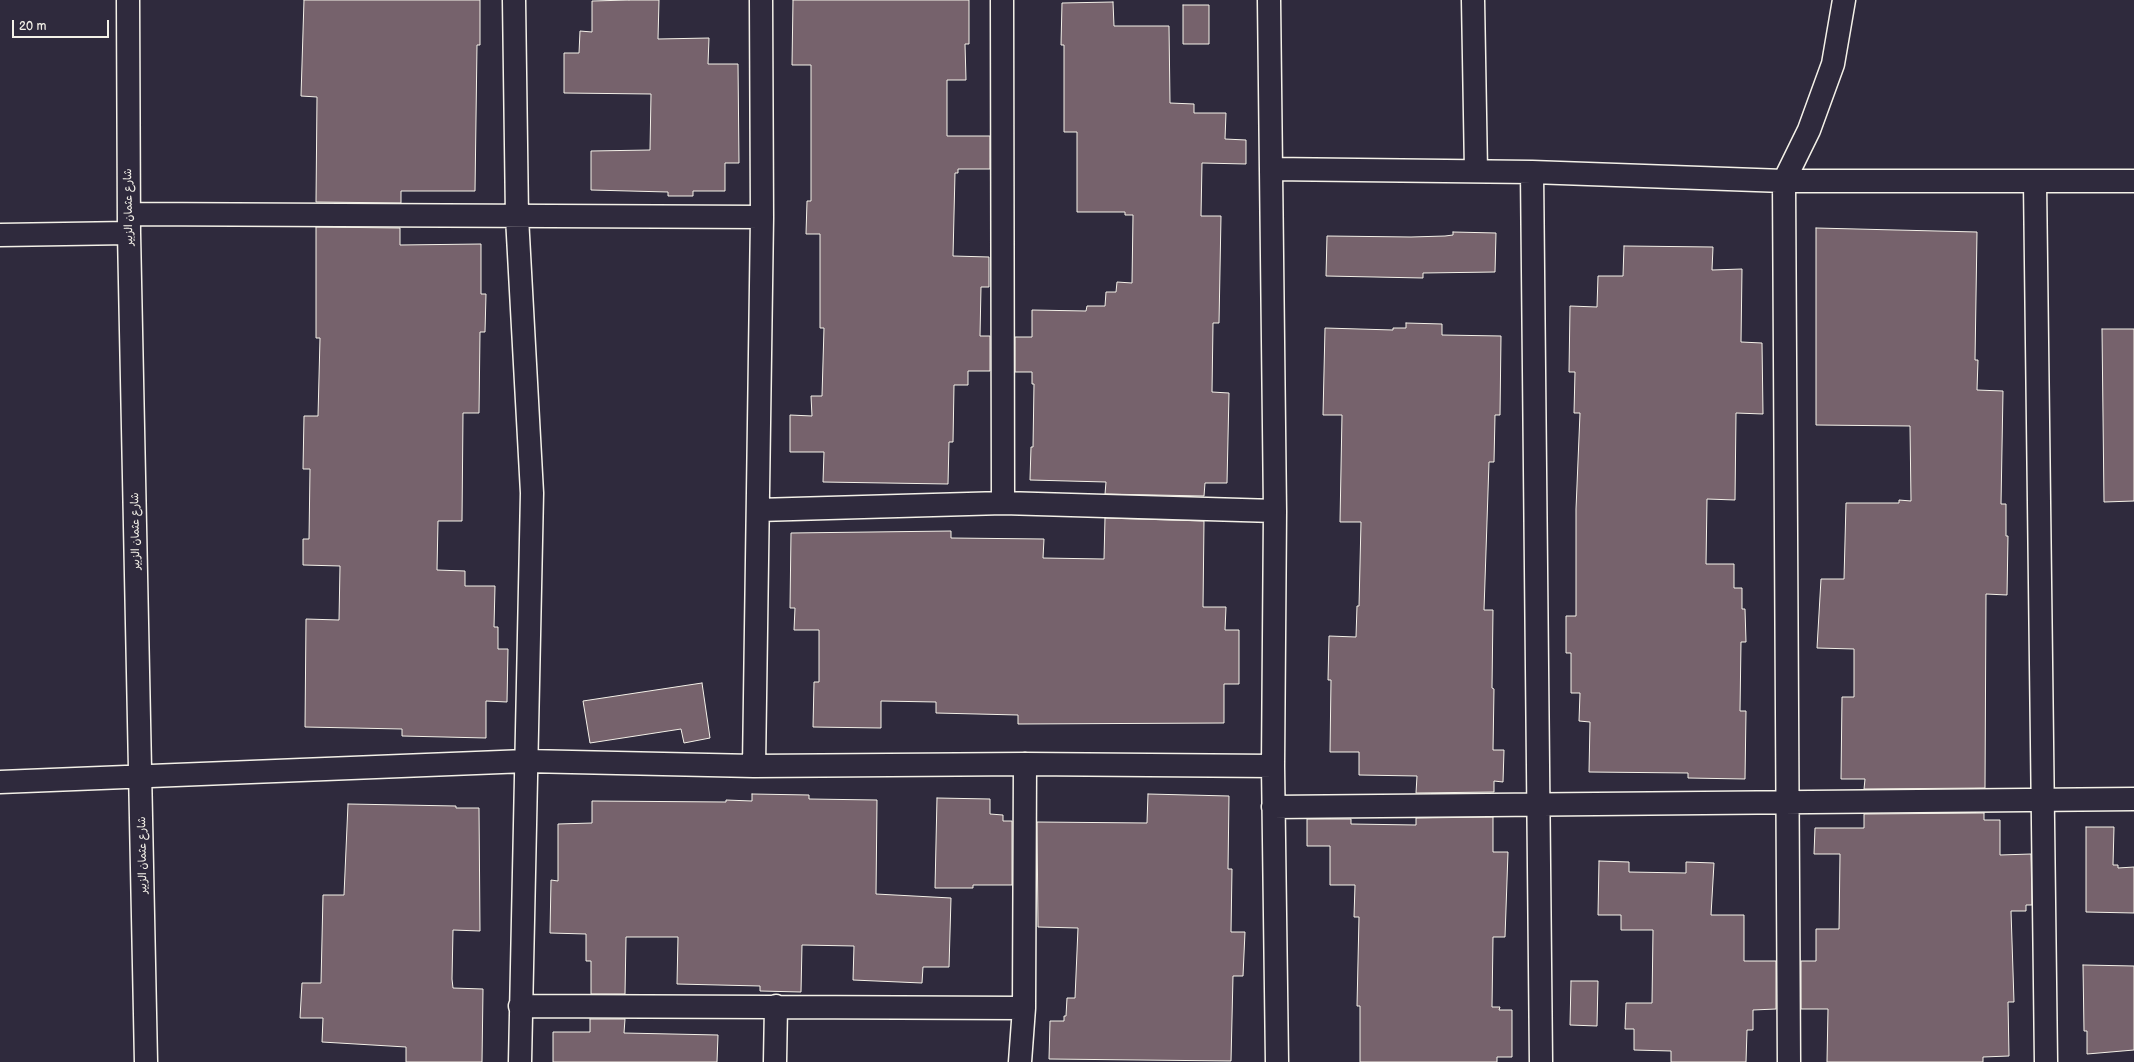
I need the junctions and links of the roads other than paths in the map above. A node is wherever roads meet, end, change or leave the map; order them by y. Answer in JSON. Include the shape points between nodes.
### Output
{"nodes":[{"id":1,"x":128,"y":0,"type":"edge"},
{"id":2,"x":514,"y":0,"type":"edge"},
{"id":3,"x":761,"y":0,"type":"edge"},
{"id":4,"x":1002,"y":0,"type":"edge"},
{"id":5,"x":1269,"y":0,"type":"edge"},
{"id":6,"x":1473,"y":0,"type":"edge"},
{"id":7,"x":1844,"y":0,"type":"edge"},
{"id":8,"x":1271,"y":169,"type":"junction"},
{"id":9,"x":1476,"y":171,"type":"junction"},
{"id":10,"x":1532,"y":172,"type":"junction"},
{"id":11,"x":1784,"y":181,"type":"junction"},
{"id":12,"x":2134,"y":181,"type":"edge"},
{"id":13,"x":2035,"y":182,"type":"junction"},
{"id":14,"x":517,"y":217,"type":"junction"},
{"id":15,"x":762,"y":217,"type":"junction"},
{"id":16,"x":129,"y":223,"type":"junction"},
{"id":17,"x":0,"y":235,"type":"edge"},
{"id":18,"x":1003,"y":503,"type":"junction"},
{"id":19,"x":758,"y":510,"type":"junction"},
{"id":20,"x":1275,"y":511,"type":"junction"},
{"id":21,"x":526,"y":761,"type":"junction"},
{"id":22,"x":1025,"y":764,"type":"junction"},
{"id":23,"x":754,"y":766,"type":"junction"},
{"id":24,"x":1272,"y":766,"type":"junction"},
{"id":25,"x":142,"y":776,"type":"junction"},
{"id":26,"x":0,"y":782,"type":"edge"},
{"id":27,"x":2134,"y":799,"type":"edge"},
{"id":28,"x":2043,"y":801,"type":"junction"},
{"id":29,"x":1787,"y":803,"type":"junction"},
{"id":30,"x":1538,"y":805,"type":"junction"},
{"id":31,"x":1273,"y":807,"type":"junction"},
{"id":32,"x":520,"y":1006,"type":"junction"},
{"id":33,"x":776,"y":1006,"type":"junction"},
{"id":34,"x":1024,"y":1008,"type":"junction"},
{"id":35,"x":146,"y":1062,"type":"edge"},
{"id":36,"x":520,"y":1062,"type":"edge"},
{"id":37,"x":775,"y":1062,"type":"edge"},
{"id":38,"x":1020,"y":1062,"type":"edge"},
{"id":39,"x":1276,"y":1062,"type":"edge"},
{"id":40,"x":1541,"y":1062,"type":"edge"},
{"id":41,"x":1789,"y":1062,"type":"edge"},
{"id":42,"x":2046,"y":1062,"type":"edge"}],
"edges":[{"from":1,"to":16,"type":"street","name":"شارع عثمان الزبير"},
{"from":2,"to":14,"type":"street"},
{"from":3,"to":15,"type":"street"},
{"from":4,"to":18,"type":"street"},
{"from":5,"to":8,"type":"street"},
{"from":6,"to":9,"type":"street"},
{"from":7,"to":11,"type":"street","via":[[1833,64],[1809,130]]},
{"from":8,"to":9,"type":"street"},
{"from":8,"to":20,"type":"street"},
{"from":9,"to":10,"type":"street"},
{"from":10,"to":11,"type":"street"},
{"from":10,"to":30,"type":"street"},
{"from":11,"to":13,"type":"street"},
{"from":11,"to":29,"type":"street"},
{"from":12,"to":13,"type":"street"},
{"from":13,"to":28,"type":"street"},
{"from":14,"to":15,"type":"street"},
{"from":14,"to":16,"type":"street"},
{"from":14,"to":21,"type":"street","via":[[532,493]]},
{"from":15,"to":19,"type":"street"},
{"from":16,"to":17,"type":"street"},
{"from":16,"to":25,"type":"street","name":"شارع عثمان الزبير"},
{"from":18,"to":19,"type":"street"},
{"from":18,"to":20,"type":"street"},
{"from":19,"to":23,"type":"street"},
{"from":20,"to":24,"type":"street"},
{"from":21,"to":23,"type":"street"},
{"from":21,"to":25,"type":"street"},
{"from":21,"to":32,"type":"street"},
{"from":22,"to":23,"type":"street"},
{"from":22,"to":24,"type":"street"},
{"from":22,"to":34,"type":"street"},
{"from":24,"to":31,"type":"street"},
{"from":25,"to":26,"type":"street"},
{"from":25,"to":35,"type":"street","name":"شارع عثمان الزبير"},
{"from":27,"to":28,"type":"street"},
{"from":28,"to":29,"type":"street"},
{"from":28,"to":42,"type":"street"},
{"from":29,"to":30,"type":"street"},
{"from":29,"to":41,"type":"street"},
{"from":30,"to":31,"type":"street"},
{"from":30,"to":40,"type":"street"},
{"from":31,"to":39,"type":"street"},
{"from":32,"to":33,"type":"street"},
{"from":32,"to":36,"type":"street"},
{"from":33,"to":34,"type":"street"},
{"from":33,"to":37,"type":"street"},
{"from":34,"to":38,"type":"street"}]}
